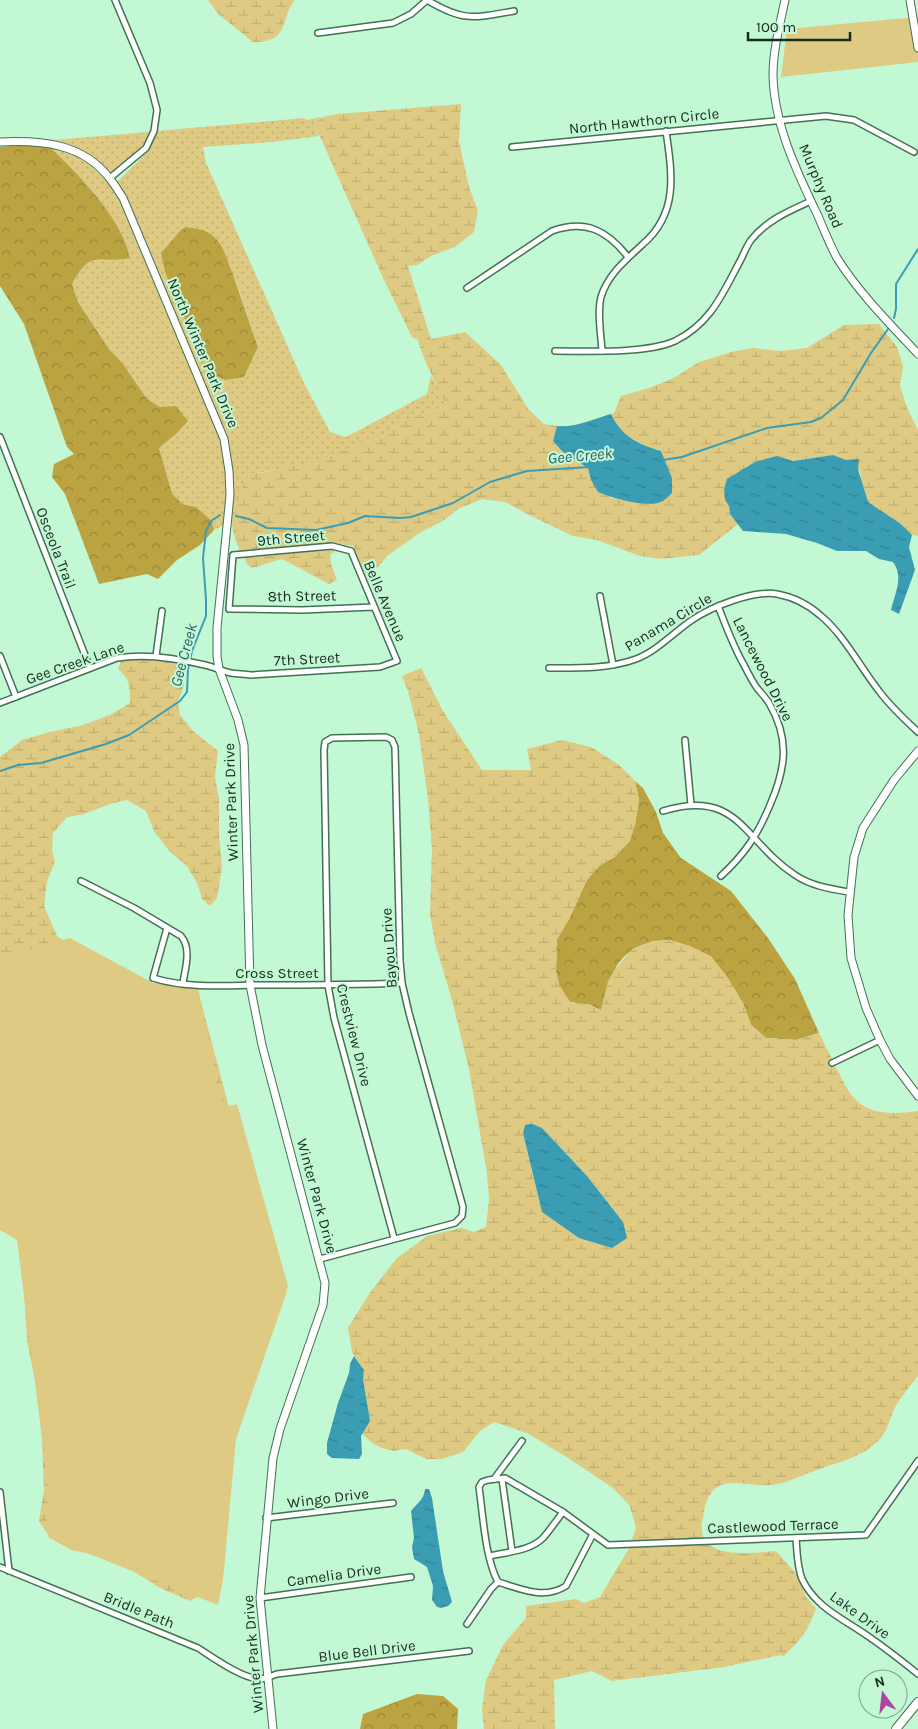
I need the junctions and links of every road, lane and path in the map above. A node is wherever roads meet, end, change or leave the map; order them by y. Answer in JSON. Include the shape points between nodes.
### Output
{"nodes":[{"id":1,"x":115,"y":0,"type":"edge"},
{"id":2,"x":427,"y":0,"type":"edge"},
{"id":3,"x":785,"y":0,"type":"edge"},
{"id":4,"x":910,"y":0,"type":"edge"},
{"id":5,"x":514,"y":11,"type":"dead end"},
{"id":6,"x":318,"y":33,"type":"dead end"},
{"id":7,"x":918,"y":48,"type":"edge"},
{"id":8,"x":778,"y":120,"type":"junction"},
{"id":9,"x":666,"y":131,"type":"junction"},
{"id":10,"x":0,"y":142,"type":"edge"},
{"id":11,"x":512,"y":146,"type":"dead end"},
{"id":12,"x":914,"y":152,"type":"dead end"},
{"id":13,"x":110,"y":178,"type":"junction"},
{"id":14,"x":811,"y":201,"type":"junction"},
{"id":15,"x":628,"y":257,"type":"junction"},
{"id":16,"x":467,"y":288,"type":"dead end"},
{"id":17,"x":602,"y":351,"type":"junction"},
{"id":18,"x":555,"y":352,"type":"dead end"},
{"id":19,"x":918,"y":354,"type":"edge"},
{"id":20,"x":0,"y":437,"type":"edge"},
{"id":21,"x":351,"y":551,"type":"joint"},
{"id":22,"x":600,"y":596,"type":"dead end"},
{"id":23,"x":718,"y":606,"type":"junction"},
{"id":24,"x":374,"y":607,"type":"junction"},
{"id":25,"x":229,"y":609,"type":"joint"},
{"id":26,"x":162,"y":611,"type":"dead end"},
{"id":27,"x":0,"y":656,"type":"edge"},
{"id":28,"x":156,"y":656,"type":"junction"},
{"id":29,"x":397,"y":661,"type":"joint"},
{"id":30,"x":613,"y":665,"type":"junction"},
{"id":31,"x":90,"y":668,"type":"junction"},
{"id":32,"x":549,"y":668,"type":"dead end"},
{"id":33,"x":219,"y":669,"type":"junction"},
{"id":34,"x":16,"y":697,"type":"junction"},
{"id":35,"x":0,"y":703,"type":"edge"},
{"id":36,"x":918,"y":732,"type":"edge"},
{"id":37,"x":685,"y":740,"type":"dead end"},
{"id":38,"x":325,"y":742,"type":"joint"},
{"id":39,"x":918,"y":751,"type":"edge"},
{"id":40,"x":691,"y":805,"type":"junction"},
{"id":41,"x":663,"y":811,"type":"dead end"},
{"id":42,"x":754,"y":839,"type":"junction"},
{"id":43,"x":721,"y":876,"type":"dead end"},
{"id":44,"x":81,"y":881,"type":"dead end"},
{"id":45,"x":849,"y":892,"type":"junction"},
{"id":46,"x":167,"y":928,"type":"junction"},
{"id":47,"x":183,"y":983,"type":"junction"},
{"id":48,"x":402,"y":983,"type":"junction"},
{"id":49,"x":250,"y":985,"type":"junction"},
{"id":50,"x":328,"y":985,"type":"junction"},
{"id":51,"x":880,"y":1040,"type":"junction"},
{"id":52,"x":832,"y":1063,"type":"dead end"},
{"id":53,"x":918,"y":1096,"type":"edge"},
{"id":54,"x":394,"y":1238,"type":"junction"},
{"id":55,"x":320,"y":1260,"type":"junction"},
{"id":56,"x":522,"y":1441,"type":"dead end"},
{"id":57,"x":918,"y":1461,"type":"edge"},
{"id":58,"x":494,"y":1479,"type":"junction"},
{"id":59,"x":502,"y":1479,"type":"junction"},
{"id":60,"x":0,"y":1492,"type":"edge"},
{"id":61,"x":393,"y":1503,"type":"dead end"},
{"id":62,"x":563,"y":1512,"type":"junction"},
{"id":63,"x":266,"y":1518,"type":"junction"},
{"id":64,"x":593,"y":1534,"type":"junction"},
{"id":65,"x":796,"y":1538,"type":"junction"},
{"id":66,"x":512,"y":1552,"type":"junction"},
{"id":67,"x":490,"y":1556,"type":"junction"},
{"id":68,"x":0,"y":1567,"type":"edge"},
{"id":69,"x":9,"y":1571,"type":"junction"},
{"id":70,"x":411,"y":1577,"type":"dead end"},
{"id":71,"x":498,"y":1582,"type":"junction"},
{"id":72,"x":260,"y":1598,"type":"junction"},
{"id":73,"x":467,"y":1624,"type":"dead end"},
{"id":74,"x":469,"y":1651,"type":"dead end"},
{"id":75,"x":918,"y":1674,"type":"edge"},
{"id":76,"x":267,"y":1678,"type":"junction"},
{"id":77,"x":918,"y":1702,"type":"edge"},
{"id":78,"x":273,"y":1729,"type":"edge"},
{"id":79,"x":896,"y":1729,"type":"edge"}],
"edges":[{"from":1,"to":13,"type":"street","via":[[150,83],[157,110],[154,131],[146,148]]},
{"from":2,"to":5,"type":"street","via":[[462,17]]},
{"from":2,"to":6,"type":"street","via":[[412,14],[393,23]]},
{"from":3,"to":8,"type":"street","name":"Murphy Road","via":[[773,74]]},
{"from":4,"to":7,"type":"street"},
{"from":8,"to":9,"type":"street","name":"North Hawthorn Circle"},
{"from":8,"to":12,"type":"street","name":"North Hawthorn Circle","via":[[826,116],[854,120]]},
{"from":8,"to":14,"type":"street","name":"Murphy Road"},
{"from":9,"to":11,"type":"street","name":"North Hawthorn Circle"},
{"from":9,"to":15,"type":"street","via":[[672,170],[669,205],[655,233]]},
{"from":10,"to":13,"type":"street","name":"North Winter Park Drive","via":[[52,143],[77,152]]},
{"from":13,"to":33,"type":"street","name":"North Winter Park Drive","via":[[123,198],[224,439],[230,471],[230,495],[217,628]]},
{"from":14,"to":17,"type":"street","via":[[781,214],[759,231],[707,319],[686,335],[646,348]]},
{"from":14,"to":19,"type":"street","name":"Murphy Road","via":[[837,257]]},
{"from":15,"to":16,"type":"street","via":[[610,238],[589,227],[563,227],[552,231]]},
{"from":15,"to":17,"type":"street","via":[[609,279],[601,298]]},
{"from":17,"to":18,"type":"street"},
{"from":20,"to":31,"type":"street","name":"Osceola Trail"},
{"from":21,"to":24,"type":"street","name":"Belle Avenue"},
{"from":21,"to":25,"type":"street","name":"9th Street","via":[[332,546],[233,555]]},
{"from":22,"to":30,"type":"street"},
{"from":23,"to":30,"type":"street","name":"Panama Circle","via":[[693,619],[636,659]]},
{"from":23,"to":36,"type":"street","name":"Panama Circle","via":[[765,593],[796,600],[809,607],[831,625],[880,692]]},
{"from":23,"to":42,"type":"street","name":"Lancewood Drive","via":[[743,664],[768,702],[783,739],[783,769]]},
{"from":24,"to":25,"type":"street","name":"8th Street"},
{"from":24,"to":29,"type":"street","name":"Belle Avenue"},
{"from":26,"to":28,"type":"street"},
{"from":27,"to":34,"type":"street"},
{"from":28,"to":31,"type":"street","name":"Gee Creek Lane","via":[[117,658]]},
{"from":28,"to":33,"type":"street","name":"Gee Creek Lane"},
{"from":29,"to":33,"type":"street","name":"7th Street","via":[[380,668],[251,675]]},
{"from":30,"to":32,"type":"street","name":"Panama Circle"},
{"from":31,"to":34,"type":"street","name":"Gee Creek Lane"},
{"from":33,"to":49,"type":"street","name":"Winter Park Drive","via":[[244,745]]},
{"from":34,"to":35,"type":"street","name":"Gee Creek Lane"},
{"from":37,"to":40,"type":"street"},
{"from":38,"to":48,"type":"street","name":"Bayou Drive","via":[[332,738],[386,737],[395,747]]},
{"from":38,"to":50,"type":"street","name":"Crestview Drive"},
{"from":39,"to":45,"type":"street","via":[[894,780],[863,828],[854,857]]},
{"from":40,"to":41,"type":"street"},
{"from":40,"to":42,"type":"street","via":[[723,810],[738,820]]},
{"from":42,"to":43,"type":"street","name":"Lancewood Drive","via":[[738,861]]},
{"from":42,"to":45,"type":"street","via":[[796,876],[818,886]]},
{"from":44,"to":46,"type":"street"},
{"from":45,"to":51,"type":"street","via":[[851,958],[866,1008]]},
{"from":46,"to":47,"type":"street","via":[[185,941]]},
{"from":46,"to":47,"type":"street","name":"Cross Street","via":[[153,978]]},
{"from":47,"to":49,"type":"street","name":"Cross Street"},
{"from":48,"to":50,"type":"street","name":"Cross Street"},
{"from":48,"to":54,"type":"street","name":"Bayou Drive","via":[[463,1207],[462,1216],[454,1223]]},
{"from":49,"to":50,"type":"street","name":"Cross Street"},
{"from":49,"to":55,"type":"street","name":"Winter Park Drive","via":[[262,1045]]},
{"from":50,"to":54,"type":"street","name":"Crestview Drive","via":[[334,1018]]},
{"from":51,"to":52,"type":"street"},
{"from":51,"to":53,"type":"street","via":[[897,1070]]},
{"from":54,"to":55,"type":"street"},
{"from":55,"to":63,"type":"street","name":"Winter Park Drive","via":[[325,1284],[323,1305],[276,1440]]},
{"from":56,"to":58,"type":"street"},
{"from":57,"to":65,"type":"street","name":"Castlewood Terrace","via":[[866,1535]]},
{"from":58,"to":59,"type":"street","name":"Castlewood Terrace"},
{"from":58,"to":67,"type":"street","via":[[482,1482],[479,1487]]},
{"from":59,"to":62,"type":"street","name":"Castlewood Terrace"},
{"from":59,"to":66,"type":"street"},
{"from":60,"to":69,"type":"street"},
{"from":61,"to":63,"type":"street","name":"Wingo Drive"},
{"from":62,"to":64,"type":"street","name":"Castlewood Terrace"},
{"from":62,"to":66,"type":"street","via":[[542,1539]]},
{"from":63,"to":72,"type":"street","name":"Winter Park Drive"},
{"from":64,"to":65,"type":"street","name":"Castlewood Terrace","via":[[608,1545]]},
{"from":64,"to":71,"type":"street","via":[[566,1586],[559,1590],[543,1593],[526,1591]]},
{"from":65,"to":75,"type":"street","name":"Lake Drive","via":[[799,1571],[822,1605]]},
{"from":66,"to":67,"type":"street"},
{"from":67,"to":71,"type":"street"},
{"from":68,"to":69,"type":"street","name":"Bridle Path"},
{"from":69,"to":76,"type":"street","name":"Bridle Path","via":[[198,1648],[222,1664],[255,1678]]},
{"from":70,"to":72,"type":"street","name":"Camelia Drive"},
{"from":71,"to":73,"type":"street"},
{"from":72,"to":76,"type":"street","name":"Winter Park Drive"},
{"from":74,"to":76,"type":"street","name":"Blue Bell Drive","via":[[276,1674]]},
{"from":76,"to":78,"type":"street","name":"Winter Park Drive"},
{"from":77,"to":79,"type":"main road"}]}
